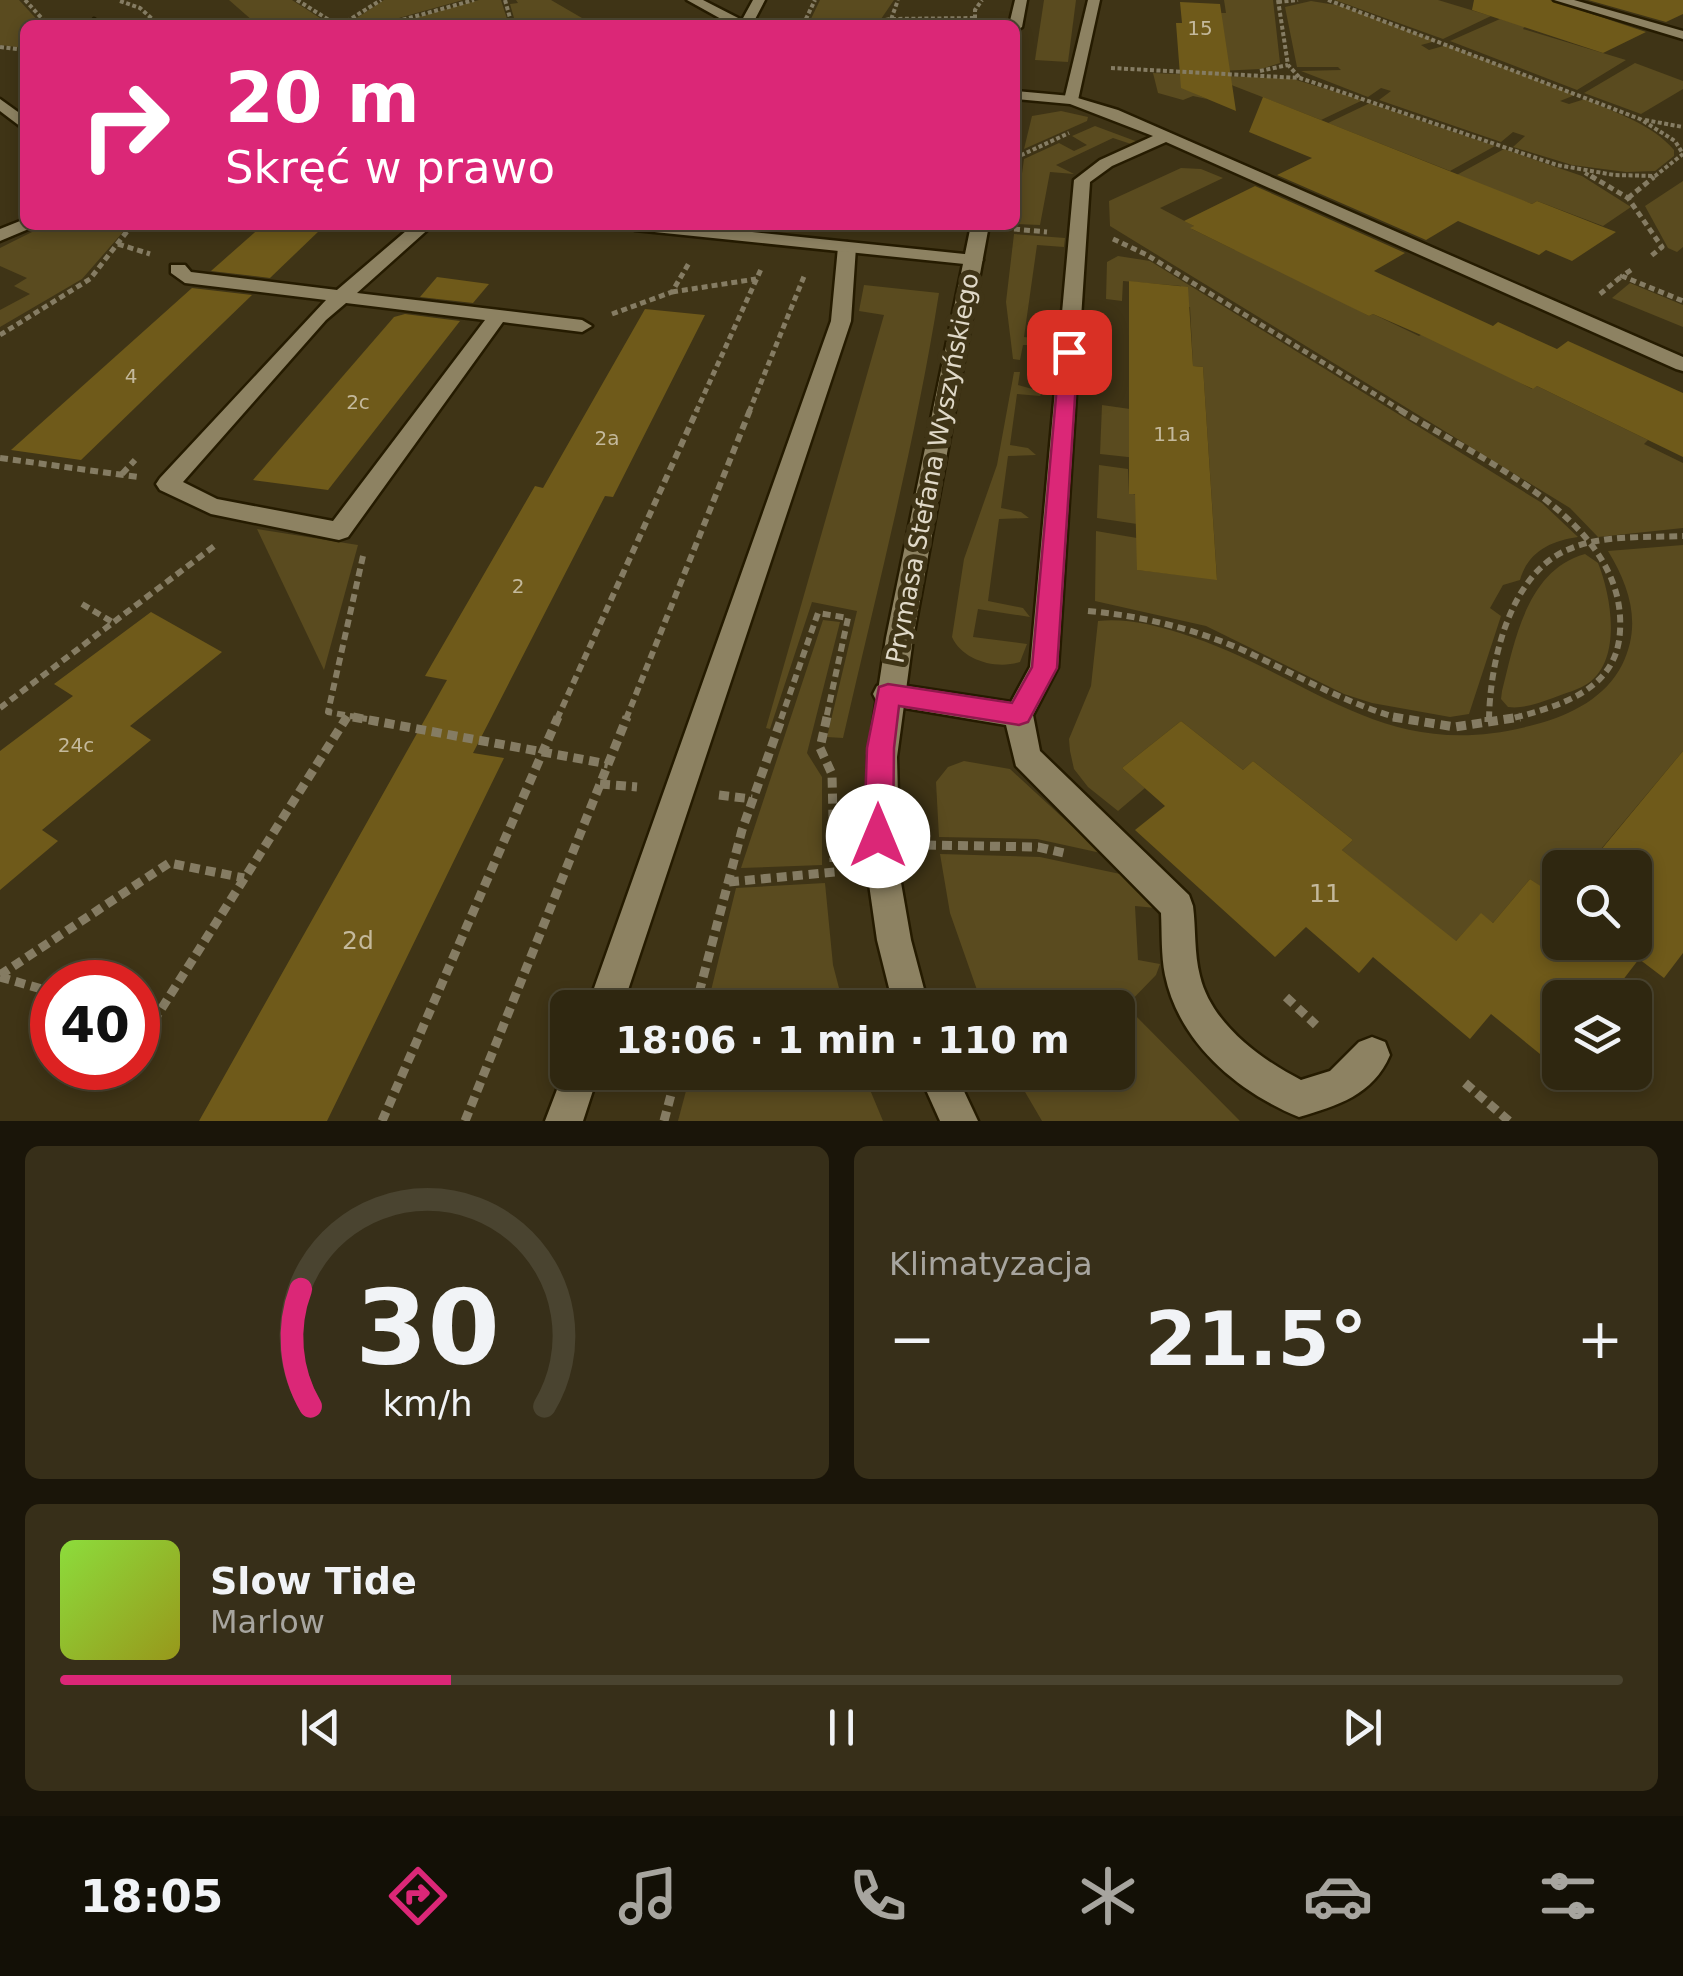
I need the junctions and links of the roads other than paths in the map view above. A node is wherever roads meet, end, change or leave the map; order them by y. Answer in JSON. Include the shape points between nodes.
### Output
{"nodes":[{"id":1,"x":693,"y":0,"type":"edge"},
{"id":2,"x":1094,"y":0,"type":"edge"},
{"id":3,"x":1560,"y":0,"type":"edge"},
{"id":4,"x":733,"y":20,"type":"edge"},
{"id":5,"x":1683,"y":35,"type":"edge"},
{"id":6,"x":1020,"y":95,"type":"edge"},
{"id":7,"x":1071,"y":100,"type":"junction"},
{"id":8,"x":0,"y":103,"type":"edge"},
{"id":9,"x":20,"y":121,"type":"edge"},
{"id":10,"x":1165,"y":137,"type":"junction"},
{"id":11,"x":418,"y":230,"type":"edge"},
{"id":12,"x":685,"y":230,"type":"edge"},
{"id":13,"x":978,"y":230,"type":"edge"},
{"id":14,"x":847,"y":247,"type":"junction"},
{"id":15,"x":974,"y":260,"type":"junction"},
{"id":16,"x":178,"y":269,"type":"dead end"},
{"id":17,"x":342,"y":297,"type":"junction"},
{"id":18,"x":498,"y":316,"type":"junction"},
{"id":19,"x":582,"y":326,"type":"road end"},
{"id":20,"x":1683,"y":365,"type":"edge"},
{"id":21,"x":888,"y":694,"type":"junction"},
{"id":22,"x":1019,"y":715,"type":"junction"},
{"id":23,"x":610,"y":990,"type":"edge"},
{"id":24,"x":906,"y":990,"type":"edge"},
{"id":25,"x":1372,"y":1055,"type":"dead end"},
{"id":26,"x":575,"y":1090,"type":"edge"},
{"id":27,"x":944,"y":1090,"type":"edge"},
{"id":28,"x":564,"y":1121,"type":"edge"},
{"id":29,"x":959,"y":1121,"type":"edge"}],
"edges":[{"from":1,"to":4,"type":"street"},
{"from":2,"to":7,"type":"street"},
{"from":3,"to":5,"type":"street"},
{"from":6,"to":7,"type":"street"},
{"from":7,"to":10,"type":"street"},
{"from":8,"to":9,"type":"street"},
{"from":10,"to":20,"type":"street"},
{"from":10,"to":22,"type":"street","via":[[1082,180],[1044,668]]},
{"from":11,"to":17,"type":"street"},
{"from":12,"to":14,"type":"street"},
{"from":13,"to":15,"type":"street","name":"Prymasa Stefana Wyszyńskiego"},
{"from":14,"to":15,"type":"street"},
{"from":14,"to":23,"type":"street","via":[[841,321]]},
{"from":15,"to":21,"type":"street","name":"Prymasa Stefana Wyszyńskiego"},
{"from":16,"to":17,"type":"street","via":[[185,277]]},
{"from":17,"to":18,"type":"street"},
{"from":17,"to":18,"type":"street","via":[[168,484],[211,506],[340,530]]},
{"from":18,"to":19,"type":"street"},
{"from":21,"to":22,"type":"street"},
{"from":21,"to":24,"type":"street","name":"Prymasa Stefana Wyszyńskiego","via":[[877,810],[880,860]]},
{"from":22,"to":25,"type":"street","via":[[1026,757],[1177,906],[1184,983],[1210,1033],[1254,1076],[1300,1099],[1341,1086]]},
{"from":26,"to":28,"type":"street"},
{"from":27,"to":29,"type":"street"}]}
